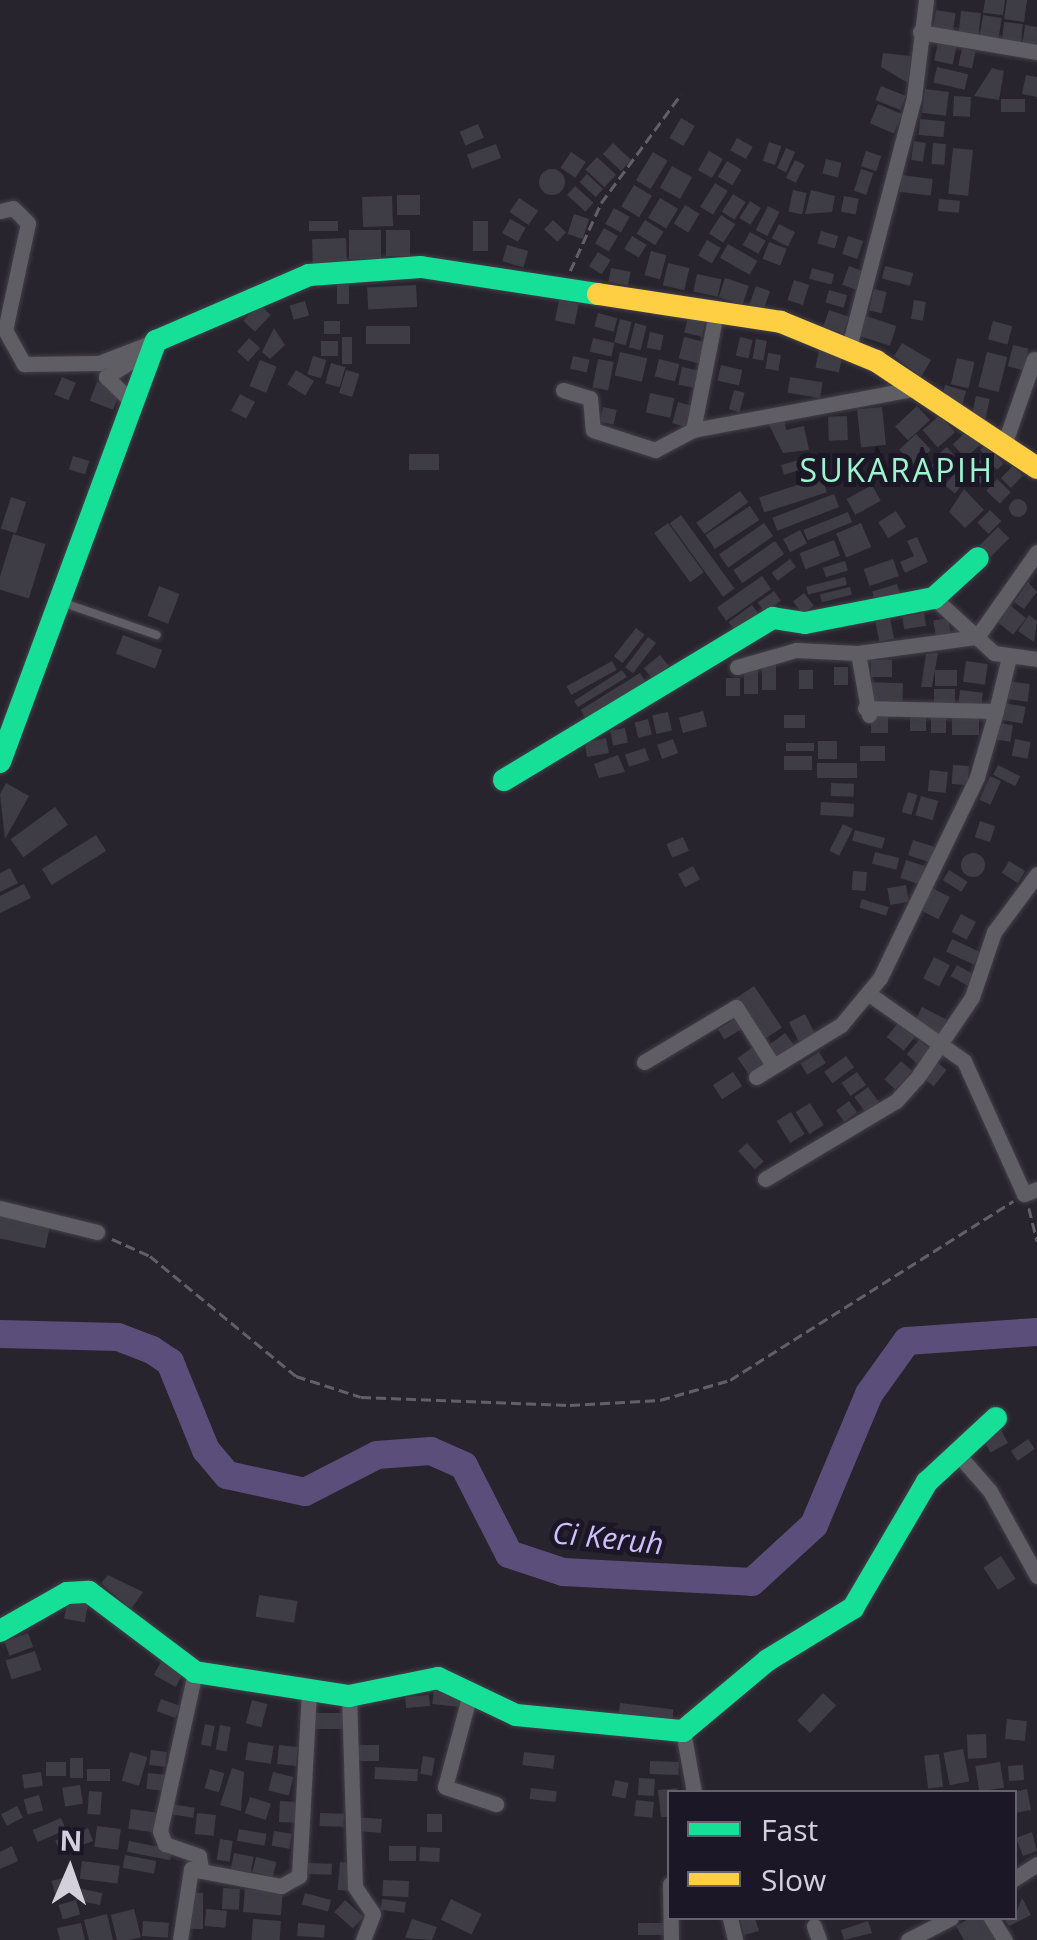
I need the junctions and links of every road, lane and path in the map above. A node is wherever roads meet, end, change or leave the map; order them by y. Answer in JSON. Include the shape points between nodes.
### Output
{"nodes":[{"id":1,"x":926,"y":0,"type":"edge"},
{"id":2,"x":920,"y":32,"type":"junction"},
{"id":3,"x":1037,"y":52,"type":"edge"},
{"id":4,"x":681,"y":94,"type":"dead end"},
{"id":5,"x":0,"y":211,"type":"edge"},
{"id":6,"x":562,"y":291,"type":"junction"},
{"id":7,"x":716,"y":312,"type":"junction"},
{"id":8,"x":156,"y":341,"type":"junction"},
{"id":9,"x":849,"y":346,"type":"junction"},
{"id":10,"x":1034,"y":359,"type":"dead end"},
{"id":11,"x":150,"y":366,"type":"junction"},
{"id":12,"x":917,"y":388,"type":"junction"},
{"id":13,"x":564,"y":390,"type":"dead end"},
{"id":14,"x":132,"y":401,"type":"junction"},
{"id":15,"x":692,"y":430,"type":"junction"},
{"id":16,"x":1004,"y":445,"type":"junction"},
{"id":17,"x":1037,"y":468,"type":"edge"},
{"id":18,"x":1037,"y":552,"type":"edge"},
{"id":19,"x":978,"y":558,"type":"dead end"},
{"id":20,"x":934,"y":598,"type":"junction"},
{"id":21,"x":56,"y":599,"type":"junction"},
{"id":22,"x":157,"y":635,"type":"dead end"},
{"id":23,"x":977,"y":637,"type":"junction"},
{"id":24,"x":858,"y":654,"type":"junction"},
{"id":25,"x":1037,"y":659,"type":"edge"},
{"id":26,"x":1008,"y":662,"type":"junction"},
{"id":27,"x":738,"y":667,"type":"dead end"},
{"id":28,"x":996,"y":711,"type":"junction"},
{"id":29,"x":0,"y":762,"type":"edge"},
{"id":30,"x":504,"y":780,"type":"dead end"},
{"id":31,"x":1037,"y":874,"type":"edge"},
{"id":32,"x":869,"y":994,"type":"junction"},
{"id":33,"x":942,"y":1048,"type":"junction"},
{"id":34,"x":644,"y":1062,"type":"dead end"},
{"id":35,"x":773,"y":1065,"type":"junction"},
{"id":36,"x":756,"y":1077,"type":"dead end"},
{"id":37,"x":765,"y":1180,"type":"dead end"},
{"id":38,"x":1030,"y":1192,"type":"edge"},
{"id":39,"x":0,"y":1208,"type":"edge"},
{"id":40,"x":97,"y":1232,"type":"joint"},
{"id":41,"x":1037,"y":1241,"type":"edge"},
{"id":42,"x":996,"y":1418,"type":"dead end"},
{"id":43,"x":955,"y":1451,"type":"junction"},
{"id":44,"x":1037,"y":1576,"type":"edge"},
{"id":45,"x":0,"y":1631,"type":"edge"},
{"id":46,"x":195,"y":1672,"type":"junction"},
{"id":47,"x":471,"y":1690,"type":"junction"},
{"id":48,"x":309,"y":1693,"type":"junction"},
{"id":49,"x":349,"y":1696,"type":"junction"},
{"id":50,"x":683,"y":1731,"type":"junction"},
{"id":51,"x":694,"y":1790,"type":"edge"},
{"id":52,"x":496,"y":1804,"type":"dead end"},
{"id":53,"x":201,"y":1869,"type":"junction"},
{"id":54,"x":947,"y":1920,"type":"edge"},
{"id":55,"x":180,"y":1940,"type":"edge"},
{"id":56,"x":362,"y":1940,"type":"edge"},
{"id":57,"x":908,"y":1940,"type":"edge"}],
"edges":[{"from":1,"to":2,"type":"street"},
{"from":2,"to":3,"type":"street"},
{"from":2,"to":9,"type":"street","via":[[914,98]]},
{"from":4,"to":6,"type":"path","via":[[601,203]]},
{"from":5,"to":8,"type":"street","via":[[12,208],[28,223],[4,330],[24,364],[74,368]]},
{"from":6,"to":7,"type":"street"},
{"from":6,"to":8,"type":"street","via":[[382,266],[252,294]]},
{"from":7,"to":9,"type":"street","via":[[781,322]]},
{"from":7,"to":15,"type":"street"},
{"from":8,"to":11,"type":"street"},
{"from":9,"to":12,"type":"street"},
{"from":10,"to":16,"type":"street"},
{"from":11,"to":14,"type":"street"},
{"from":11,"to":14,"type":"street","via":[[144,354],[106,376]]},
{"from":12,"to":15,"type":"street"},
{"from":12,"to":16,"type":"street"},
{"from":13,"to":15,"type":"street","via":[[590,398],[592,430],[640,445],[666,450]]},
{"from":14,"to":21,"type":"street"},
{"from":16,"to":17,"type":"street"},
{"from":18,"to":23,"type":"street"},
{"from":19,"to":20,"type":"street"},
{"from":20,"to":23,"type":"street"},
{"from":20,"to":30,"type":"street","via":[[805,623],[773,618]]},
{"from":21,"to":22,"type":"lane"},
{"from":21,"to":29,"type":"street"},
{"from":23,"to":24,"type":"street"},
{"from":23,"to":26,"type":"street"},
{"from":24,"to":27,"type":"street","via":[[796,650]]},
{"from":24,"to":28,"type":"street","via":[[867,712]]},
{"from":25,"to":26,"type":"street"},
{"from":26,"to":28,"type":"street"},
{"from":28,"to":32,"type":"street","via":[[930,884]]},
{"from":31,"to":33,"type":"street","via":[[994,932]]},
{"from":32,"to":33,"type":"street"},
{"from":32,"to":35,"type":"street","via":[[841,1025]]},
{"from":33,"to":37,"type":"street","via":[[896,1100]]},
{"from":33,"to":38,"type":"street","via":[[970,1068]]},
{"from":34,"to":35,"type":"street","via":[[736,1007]]},
{"from":35,"to":36,"type":"street"},
{"from":38,"to":40,"type":"path","via":[[730,1380],[660,1400],[570,1405],[360,1396],[296,1376],[150,1256]]},
{"from":38,"to":41,"type":"path"},
{"from":39,"to":40,"type":"street"},
{"from":42,"to":43,"type":"street"},
{"from":43,"to":44,"type":"street","via":[[990,1491]]},
{"from":43,"to":50,"type":"street","via":[[889,1536],[853,1608],[768,1660]]},
{"from":45,"to":46,"type":"street","via":[[67,1593],[89,1592]]},
{"from":46,"to":48,"type":"street"},
{"from":46,"to":53,"type":"street","via":[[160,1832],[166,1844],[199,1856]]},
{"from":47,"to":49,"type":"street","via":[[438,1678]]},
{"from":47,"to":50,"type":"street","via":[[516,1716]]},
{"from":47,"to":52,"type":"street","via":[[445,1788]]},
{"from":48,"to":49,"type":"street"},
{"from":48,"to":53,"type":"street","via":[[299,1876],[281,1886]]},
{"from":49,"to":56,"type":"street","via":[[355,1888],[374,1914]]},
{"from":50,"to":51,"type":"street"},
{"from":53,"to":55,"type":"street","via":[[189,1871]]},
{"from":54,"to":57,"type":"street"}]}
